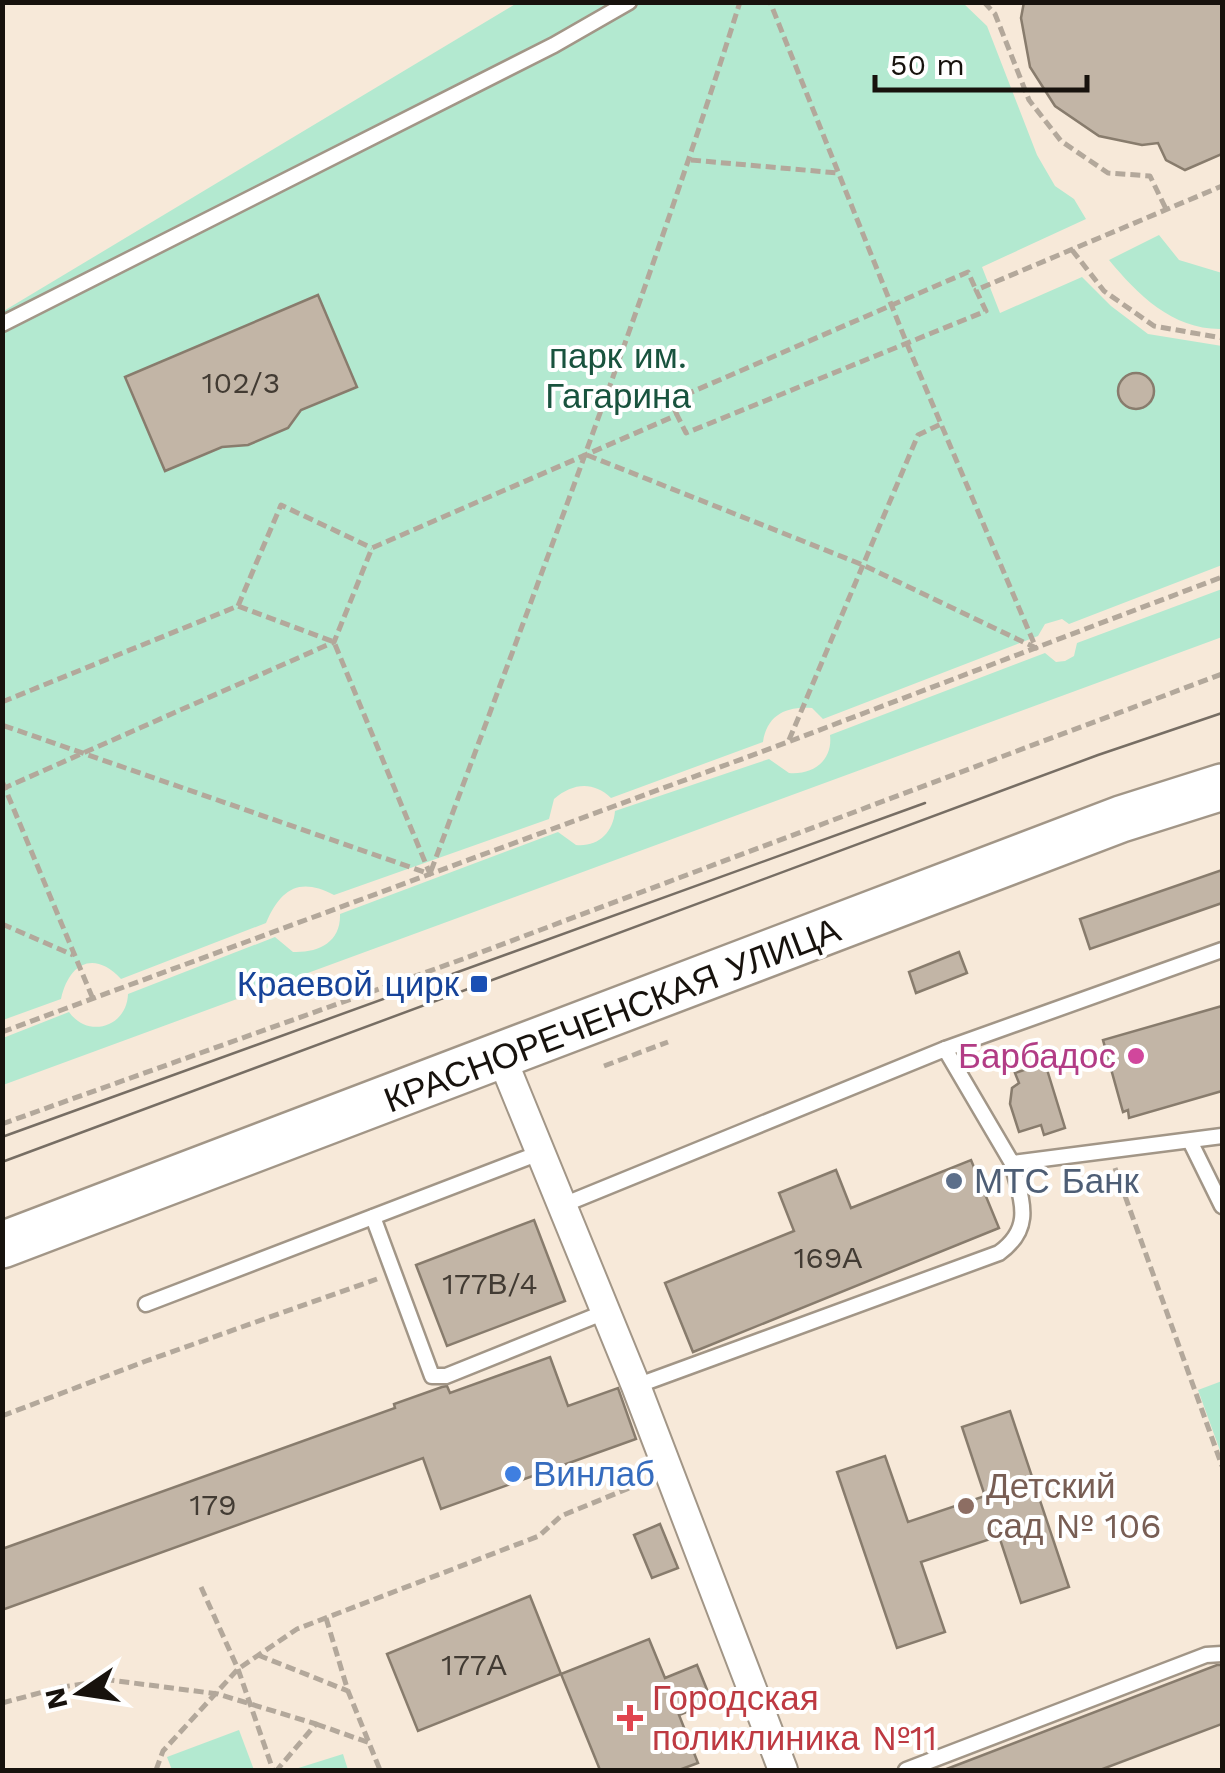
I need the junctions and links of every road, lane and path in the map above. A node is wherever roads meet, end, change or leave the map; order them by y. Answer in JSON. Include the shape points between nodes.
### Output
{"nodes":[{"id":1,"x":629,"y":2,"type":"edge"},
{"id":2,"x":740,"y":2,"type":"edge"},
{"id":3,"x":770,"y":2,"type":"edge"},
{"id":4,"x":984,"y":2,"type":"edge"},
{"id":5,"x":690,"y":160,"type":"junction"},
{"id":6,"x":838,"y":173,"type":"junction"},
{"id":7,"x":1222,"y":186,"type":"edge"},
{"id":8,"x":1167,"y":211,"type":"junction"},
{"id":9,"x":1072,"y":249,"type":"junction"},
{"id":10,"x":976,"y":290,"type":"junction"},
{"id":11,"x":892,"y":306,"type":"junction"},
{"id":12,"x":2,"y":324,"type":"edge"},
{"id":13,"x":1222,"y":338,"type":"edge"},
{"id":14,"x":907,"y":344,"type":"junction"},
{"id":15,"x":678,"y":415,"type":"junction"},
{"id":16,"x":941,"y":424,"type":"junction"},
{"id":17,"x":586,"y":455,"type":"junction"},
{"id":18,"x":372,"y":548,"type":"junction"},
{"id":19,"x":863,"y":566,"type":"junction"},
{"id":20,"x":1222,"y":577,"type":"edge"},
{"id":21,"x":238,"y":606,"type":"junction"},
{"id":22,"x":334,"y":642,"type":"junction"},
{"id":23,"x":1036,"y":648,"type":"junction"},
{"id":24,"x":1222,"y":674,"type":"edge"},
{"id":25,"x":2,"y":702,"type":"edge"},
{"id":26,"x":2,"y":724,"type":"edge"},
{"id":27,"x":788,"y":742,"type":"junction"},
{"id":28,"x":86,"y":754,"type":"junction"},
{"id":29,"x":4,"y":786,"type":"edge"},
{"id":30,"x":1222,"y":787,"type":"edge"},
{"id":31,"x":430,"y":874,"type":"junction"},
{"id":32,"x":2,"y":924,"type":"edge"},
{"id":33,"x":1222,"y":950,"type":"edge"},
{"id":34,"x":75,"y":956,"type":"junction"},
{"id":35,"x":93,"y":998,"type":"junction"},
{"id":36,"x":2,"y":1032,"type":"edge"},
{"id":37,"x":668,"y":1042,"type":"dead end"},
{"id":38,"x":945,"y":1049,"type":"junction"},
{"id":39,"x":501,"y":1056,"type":"junction"},
{"id":40,"x":604,"y":1066,"type":"dead end"},
{"id":41,"x":2,"y":1124,"type":"edge"},
{"id":42,"x":1222,"y":1136,"type":"edge"},
{"id":43,"x":1190,"y":1141,"type":"junction"},
{"id":44,"x":1109,"y":1151,"type":"junction"},
{"id":45,"x":542,"y":1152,"type":"junction"},
{"id":46,"x":1012,"y":1163,"type":"junction"},
{"id":47,"x":563,"y":1206,"type":"junction"},
{"id":48,"x":1222,"y":1206,"type":"edge"},
{"id":49,"x":374,"y":1217,"type":"junction"},
{"id":50,"x":2,"y":1245,"type":"edge"},
{"id":51,"x":394,"y":1273,"type":"junction"},
{"id":52,"x":146,"y":1304,"type":"dead end"},
{"id":53,"x":605,"y":1312,"type":"junction"},
{"id":54,"x":636,"y":1386,"type":"junction"},
{"id":55,"x":2,"y":1416,"type":"edge"},
{"id":56,"x":1222,"y":1466,"type":"edge"},
{"id":57,"x":669,"y":1473,"type":"junction"},
{"id":58,"x":202,"y":1586,"type":"dead end"},
{"id":59,"x":325,"y":1617,"type":"junction"},
{"id":60,"x":1222,"y":1654,"type":"edge"},
{"id":61,"x":258,"y":1655,"type":"junction"},
{"id":62,"x":238,"y":1669,"type":"junction"},
{"id":63,"x":348,"y":1691,"type":"junction"},
{"id":64,"x":218,"y":1694,"type":"junction"},
{"id":65,"x":2,"y":1704,"type":"edge"},
{"id":66,"x":248,"y":1705,"type":"junction"},
{"id":67,"x":316,"y":1724,"type":"junction"},
{"id":68,"x":370,"y":1744,"type":"junction"},
{"id":69,"x":156,"y":1770,"type":"edge"},
{"id":70,"x":275,"y":1770,"type":"edge"},
{"id":71,"x":380,"y":1770,"type":"edge"},
{"id":72,"x":783,"y":1770,"type":"edge"},
{"id":73,"x":906,"y":1770,"type":"edge"}],
"edges":[{"from":1,"to":12,"type":"lane"},
{"from":2,"to":5,"type":"path"},
{"from":3,"to":6,"type":"path"},
{"from":4,"to":8,"type":"path","via":[[1029,100],[1060,142],[1108,173],[1150,176]]},
{"from":5,"to":6,"type":"path"},
{"from":5,"to":17,"type":"path"},
{"from":6,"to":11,"type":"path"},
{"from":7,"to":8,"type":"path"},
{"from":8,"to":9,"type":"path"},
{"from":9,"to":10,"type":"path"},
{"from":9,"to":13,"type":"path","via":[[1104,291],[1154,326]]},
{"from":10,"to":11,"type":"path","via":[[968,272]]},
{"from":10,"to":14,"type":"path","via":[[986,311]]},
{"from":11,"to":14,"type":"path"},
{"from":11,"to":15,"type":"path","via":[[671,401]]},
{"from":14,"to":15,"type":"path","via":[[686,433]]},
{"from":14,"to":16,"type":"path"},
{"from":15,"to":17,"type":"path"},
{"from":16,"to":19,"type":"path","via":[[918,435]]},
{"from":16,"to":23,"type":"path"},
{"from":17,"to":18,"type":"path"},
{"from":17,"to":19,"type":"path"},
{"from":17,"to":31,"type":"path"},
{"from":18,"to":21,"type":"path","via":[[281,505]]},
{"from":18,"to":22,"type":"path"},
{"from":19,"to":23,"type":"path"},
{"from":19,"to":27,"type":"path"},
{"from":20,"to":23,"type":"path"},
{"from":21,"to":22,"type":"path"},
{"from":21,"to":25,"type":"path"},
{"from":22,"to":28,"type":"path"},
{"from":22,"to":31,"type":"path"},
{"from":23,"to":27,"type":"path"},
{"from":24,"to":41,"type":"path"},
{"from":26,"to":28,"type":"path"},
{"from":27,"to":31,"type":"path"},
{"from":28,"to":29,"type":"path"},
{"from":28,"to":31,"type":"path"},
{"from":29,"to":34,"type":"path"},
{"from":30,"to":39,"type":"main road","name":"КРАСНОРЕЧЕНСКАЯ УЛИЦА","via":[[1120,819]]},
{"from":31,"to":35,"type":"path"},
{"from":32,"to":34,"type":"path"},
{"from":33,"to":38,"type":"lane"},
{"from":34,"to":35,"type":"path"},
{"from":35,"to":36,"type":"path"},
{"from":37,"to":40,"type":"path"},
{"from":38,"to":46,"type":"lane"},
{"from":38,"to":47,"type":"lane"},
{"from":39,"to":45,"type":"street"},
{"from":39,"to":50,"type":"main road","name":"КРАСНОРЕЧЕНСКАЯ УЛИЦА"},
{"from":42,"to":43,"type":"lane"},
{"from":43,"to":44,"type":"lane"},
{"from":43,"to":48,"type":"lane"},
{"from":44,"to":46,"type":"lane"},
{"from":44,"to":56,"type":"path"},
{"from":45,"to":47,"type":"street"},
{"from":45,"to":49,"type":"lane"},
{"from":46,"to":54,"type":"lane","via":[[1024,1214],[1016,1240],[999,1253]]},
{"from":47,"to":53,"type":"street"},
{"from":49,"to":51,"type":"lane"},
{"from":49,"to":52,"type":"lane"},
{"from":51,"to":53,"type":"lane","via":[[432,1376]]},
{"from":51,"to":55,"type":"path"},
{"from":53,"to":54,"type":"street"},
{"from":54,"to":57,"type":"street"},
{"from":57,"to":59,"type":"path","via":[[561,1516],[539,1536]]},
{"from":57,"to":72,"type":"street"},
{"from":58,"to":62,"type":"path"},
{"from":59,"to":61,"type":"path"},
{"from":59,"to":63,"type":"path"},
{"from":60,"to":73,"type":"lane"},
{"from":61,"to":62,"type":"path"},
{"from":61,"to":63,"type":"path"},
{"from":62,"to":64,"type":"path"},
{"from":62,"to":66,"type":"path"},
{"from":63,"to":68,"type":"path"},
{"from":64,"to":65,"type":"path","via":[[110,1680]]},
{"from":64,"to":66,"type":"path"},
{"from":64,"to":69,"type":"path","via":[[163,1751]]},
{"from":66,"to":67,"type":"path"},
{"from":66,"to":70,"type":"path"},
{"from":67,"to":68,"type":"path"},
{"from":67,"to":70,"type":"path"},
{"from":68,"to":71,"type":"path"}]}
